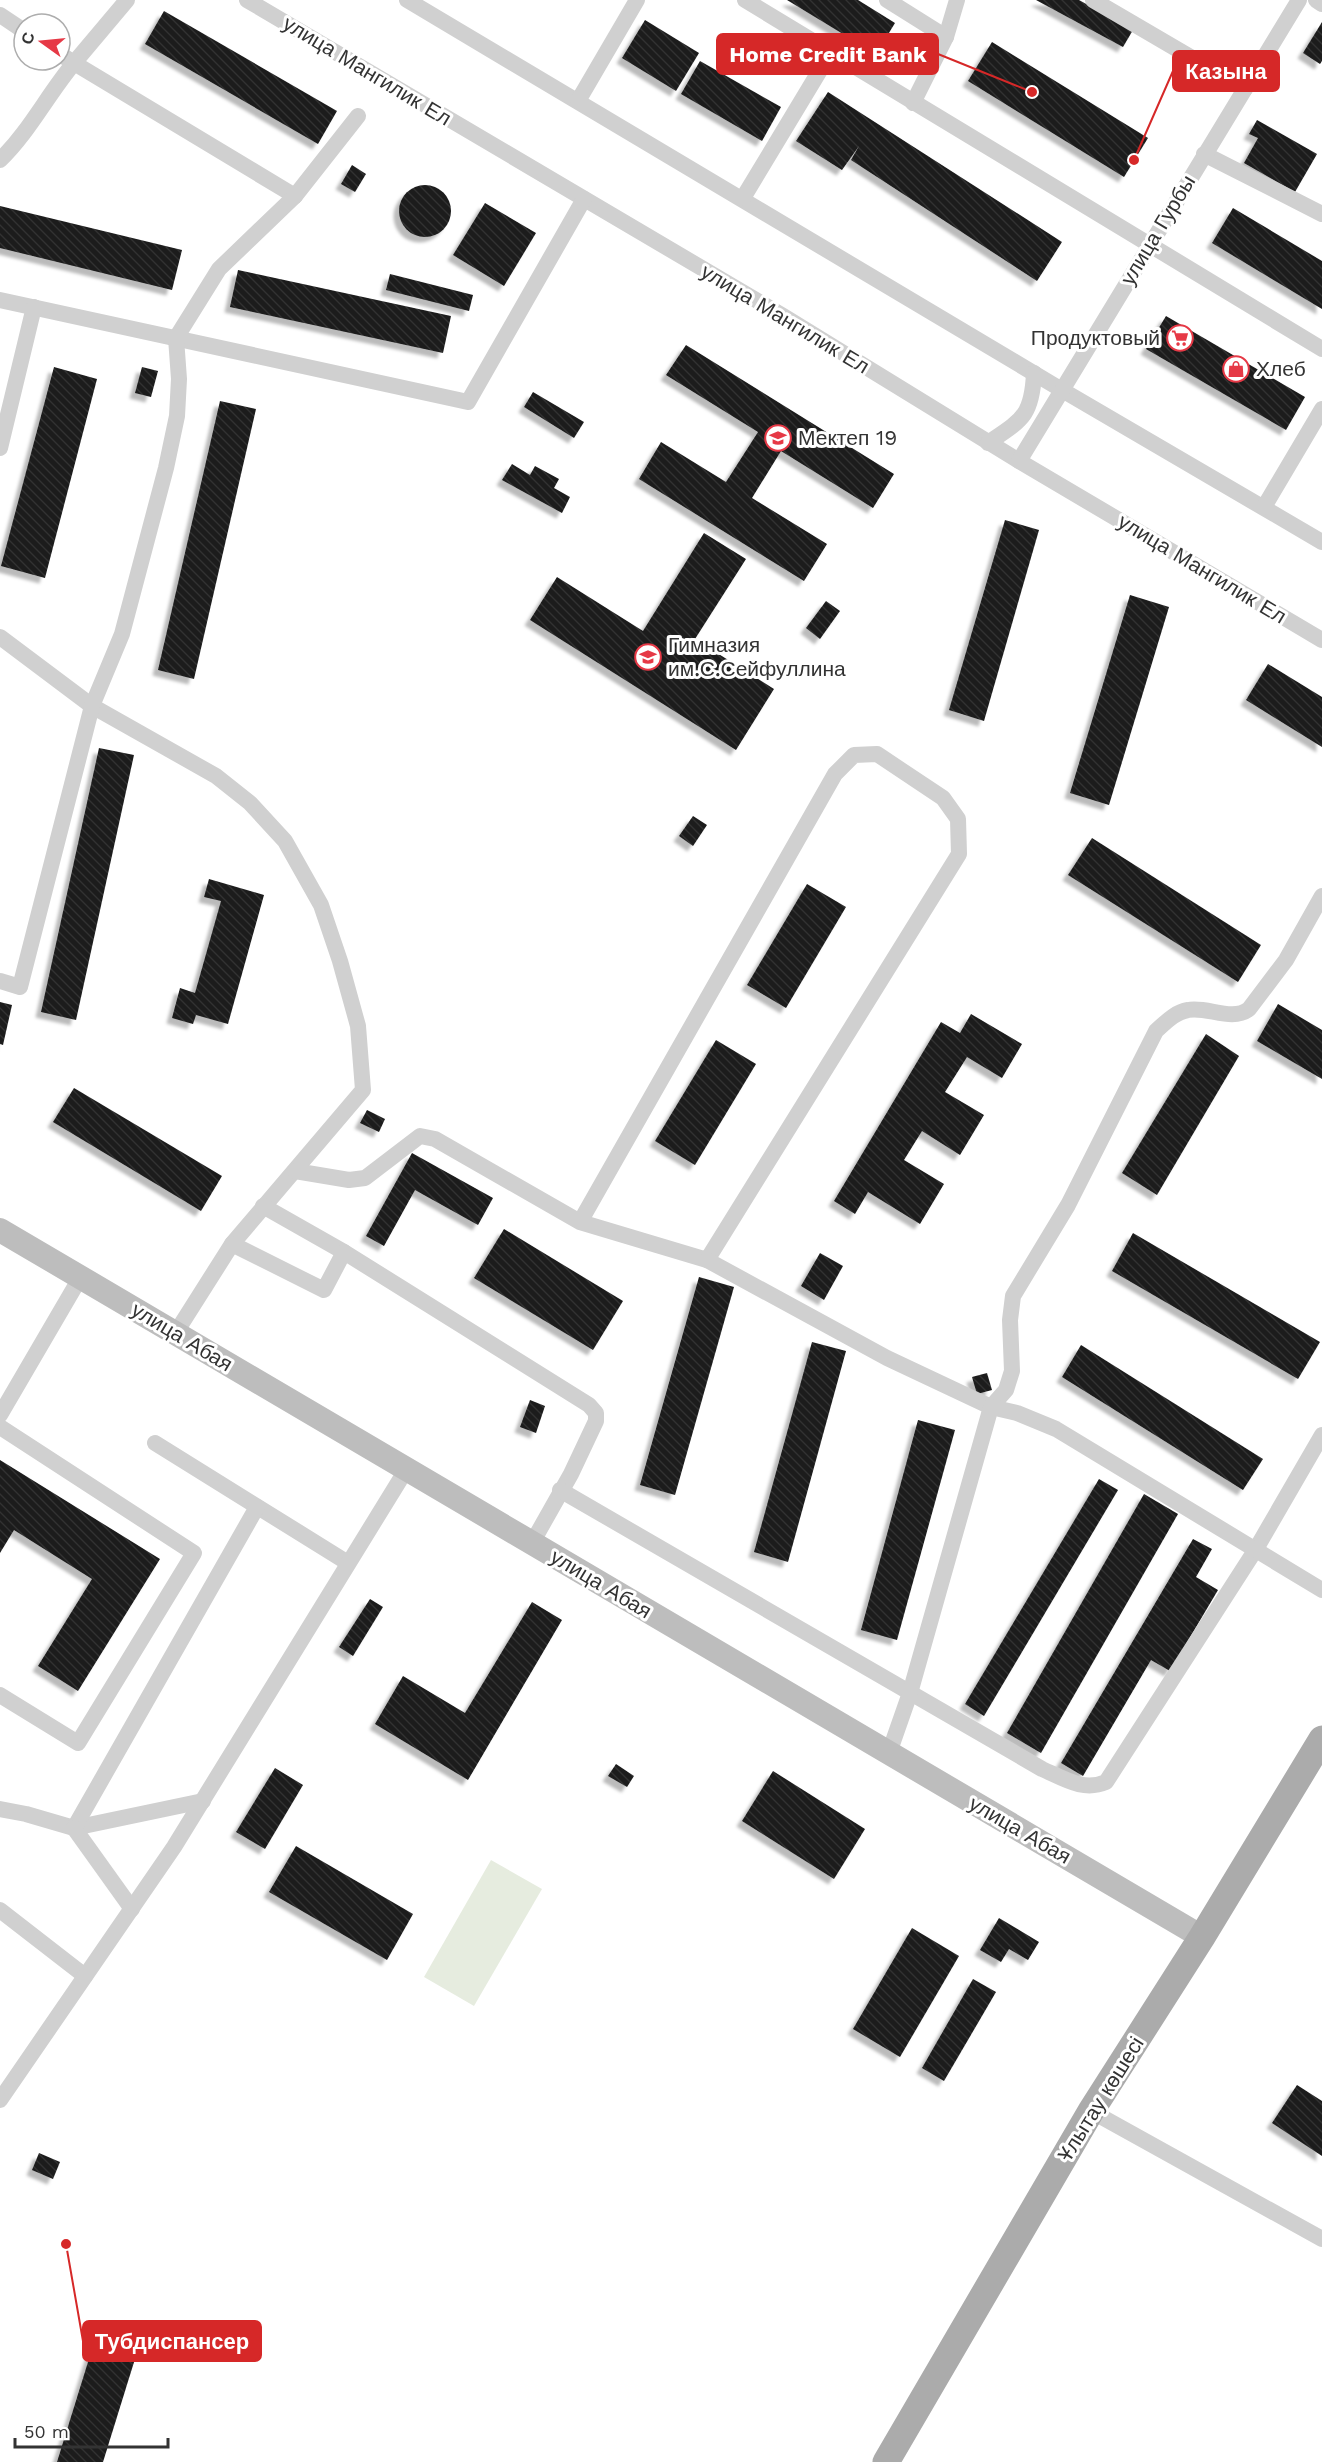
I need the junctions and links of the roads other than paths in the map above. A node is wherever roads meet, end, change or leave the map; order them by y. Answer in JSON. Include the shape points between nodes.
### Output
{"nodes":[{"id":1,"x":127,"y":0,"type":"edge"},
{"id":2,"x":247,"y":0,"type":"edge"},
{"id":3,"x":407,"y":0,"type":"edge"},
{"id":4,"x":637,"y":0,"type":"edge"},
{"id":5,"x":745,"y":0,"type":"edge"},
{"id":6,"x":886,"y":0,"type":"edge"},
{"id":7,"x":957,"y":0,"type":"edge"},
{"id":8,"x":1094,"y":0,"type":"edge"},
{"id":9,"x":1299,"y":0,"type":"edge"},
{"id":10,"x":1316,"y":0,"type":"edge"},
{"id":11,"x":1322,"y":4,"type":"edge"},
{"id":12,"x":946,"y":37,"type":"junction"},
{"id":13,"x":831,"y":52,"type":"junction"},
{"id":14,"x":72,"y":54,"type":"edge"},
{"id":15,"x":72,"y":62,"type":"edge"},
{"id":16,"x":62,"y":72,"type":"edge"},
{"id":17,"x":1245,"y":89,"type":"junction"},
{"id":18,"x":578,"y":101,"type":"junction"},
{"id":19,"x":913,"y":103,"type":"junction"},
{"id":20,"x":358,"y":116,"type":"dead end"},
{"id":21,"x":1203,"y":154,"type":"junction"},
{"id":22,"x":0,"y":160,"type":"edge"},
{"id":23,"x":295,"y":196,"type":"junction"},
{"id":24,"x":743,"y":198,"type":"junction"},
{"id":25,"x":584,"y":199,"type":"junction"},
{"id":26,"x":1322,"y":214,"type":"edge"},
{"id":27,"x":1150,"y":246,"type":"junction"},
{"id":28,"x":0,"y":300,"type":"edge"},
{"id":29,"x":34,"y":307,"type":"junction"},
{"id":30,"x":176,"y":338,"type":"junction"},
{"id":31,"x":1322,"y":349,"type":"edge"},
{"id":32,"x":1034,"y":373,"type":"junction"},
{"id":33,"x":1062,"y":390,"type":"junction"},
{"id":34,"x":1322,"y":409,"type":"edge"},
{"id":35,"x":988,"y":443,"type":"junction"},
{"id":36,"x":0,"y":448,"type":"edge"},
{"id":37,"x":1019,"y":461,"type":"junction"},
{"id":38,"x":1264,"y":507,"type":"junction"},
{"id":39,"x":1322,"y":542,"type":"edge"},
{"id":40,"x":0,"y":637,"type":"edge"},
{"id":41,"x":1322,"y":640,"type":"edge"},
{"id":42,"x":92,"y":706,"type":"junction"},
{"id":43,"x":1322,"y":896,"type":"edge"},
{"id":44,"x":0,"y":981,"type":"edge"},
{"id":45,"x":295,"y":1171,"type":"junction"},
{"id":46,"x":263,"y":1206,"type":"junction"},
{"id":47,"x":580,"y":1222,"type":"junction"},
{"id":48,"x":0,"y":1230,"type":"edge"},
{"id":49,"x":232,"y":1244,"type":"junction"},
{"id":50,"x":344,"y":1252,"type":"junction"},
{"id":51,"x":707,"y":1260,"type":"junction"},
{"id":52,"x":80,"y":1278,"type":"junction"},
{"id":53,"x":175,"y":1334,"type":"junction"},
{"id":54,"x":991,"y":1407,"type":"junction"},
{"id":55,"x":0,"y":1415,"type":"edge"},
{"id":56,"x":0,"y":1427,"type":"edge"},
{"id":57,"x":1322,"y":1435,"type":"edge"},
{"id":58,"x":155,"y":1443,"type":"dead end"},
{"id":59,"x":406,"y":1470,"type":"junction"},
{"id":60,"x":560,"y":1490,"type":"junction"},
{"id":61,"x":257,"y":1507,"type":"junction"},
{"id":62,"x":532,"y":1543,"type":"junction"},
{"id":63,"x":1256,"y":1550,"type":"junction"},
{"id":64,"x":348,"y":1563,"type":"junction"},
{"id":65,"x":1322,"y":1590,"type":"edge"},
{"id":66,"x":910,"y":1693,"type":"junction"},
{"id":67,"x":0,"y":1695,"type":"edge"},
{"id":68,"x":1322,"y":1739,"type":"edge"},
{"id":69,"x":889,"y":1753,"type":"junction"},
{"id":70,"x":203,"y":1800,"type":"junction"},
{"id":71,"x":0,"y":1809,"type":"edge"},
{"id":72,"x":74,"y":1828,"type":"junction"},
{"id":73,"x":132,"y":1909,"type":"junction"},
{"id":74,"x":0,"y":1910,"type":"edge"},
{"id":75,"x":1202,"y":1937,"type":"junction"},
{"id":76,"x":85,"y":1976,"type":"junction"},
{"id":77,"x":0,"y":2100,"type":"edge"},
{"id":78,"x":1091,"y":2111,"type":"junction"},
{"id":79,"x":1322,"y":2240,"type":"edge"},
{"id":80,"x":886,"y":2462,"type":"edge"}],
"edges":[{"from":1,"to":14,"type":"street"},
{"from":2,"to":25,"type":"street","name":"улица Мангилик Ел"},
{"from":3,"to":18,"type":"street"},
{"from":4,"to":18,"type":"street"},
{"from":5,"to":13,"type":"street"},
{"from":6,"to":12,"type":"street"},
{"from":7,"to":12,"type":"street"},
{"from":8,"to":17,"type":"street"},
{"from":9,"to":17,"type":"street","name":"улица Гурбы"},
{"from":10,"to":11,"type":"street"},
{"from":12,"to":19,"type":"street"},
{"from":13,"to":19,"type":"street"},
{"from":13,"to":24,"type":"street"},
{"from":15,"to":23,"type":"street"},
{"from":16,"to":22,"type":"street","via":[[13,148]]},
{"from":17,"to":21,"type":"street","name":"улица Гурбы"},
{"from":18,"to":24,"type":"street"},
{"from":19,"to":27,"type":"street"},
{"from":20,"to":23,"type":"street"},
{"from":21,"to":26,"type":"street"},
{"from":21,"to":27,"type":"street","name":"улица Гурбы"},
{"from":23,"to":30,"type":"street","via":[[219,269]]},
{"from":24,"to":32,"type":"street"},
{"from":25,"to":30,"type":"street","via":[[468,402]]},
{"from":25,"to":35,"type":"street","name":"улица Мангилик Ел"},
{"from":27,"to":31,"type":"street"},
{"from":27,"to":33,"type":"street","name":"улица Гурбы"},
{"from":28,"to":29,"type":"street"},
{"from":29,"to":30,"type":"street"},
{"from":29,"to":36,"type":"street"},
{"from":30,"to":42,"type":"street","via":[[177,416],[166,468],[122,634]]},
{"from":32,"to":33,"type":"street"},
{"from":32,"to":35,"type":"street","via":[[1033,392],[1025,414]]},
{"from":33,"to":37,"type":"street","name":"улица Гурбы"},
{"from":33,"to":38,"type":"street"},
{"from":34,"to":38,"type":"street"},
{"from":35,"to":37,"type":"street","name":"улица Мангилик Ел"},
{"from":37,"to":41,"type":"street","name":"улица Мангилик Ел"},
{"from":38,"to":39,"type":"street"},
{"from":40,"to":42,"type":"street"},
{"from":42,"to":44,"type":"street","via":[[20,987]]},
{"from":42,"to":45,"type":"street","via":[[216,776],[250,803],[285,841],[321,905],[358,1026],[363,1090]]},
{"from":43,"to":54,"type":"street","via":[[1286,960],[1249,1010],[1241,1014],[1188,1010],[1168,1019],[1156,1031],[1068,1205],[1013,1296],[1012,1371],[1006,1390]]},
{"from":45,"to":46,"type":"street"},
{"from":45,"to":47,"type":"street","via":[[349,1180],[365,1178],[420,1136],[435,1139]]},
{"from":46,"to":49,"type":"street"},
{"from":46,"to":50,"type":"street"},
{"from":47,"to":51,"type":"street"},
{"from":47,"to":51,"type":"street","via":[[836,774],[854,755],[877,754],[943,798],[958,819],[959,855]]},
{"from":48,"to":52,"type":"street","name":"улица Абая"},
{"from":49,"to":50,"type":"street","via":[[324,1290]]},
{"from":49,"to":53,"type":"street"},
{"from":50,"to":60,"type":"street","via":[[589,1405],[596,1413],[596,1421]]},
{"from":51,"to":54,"type":"street","via":[[887,1358]]},
{"from":52,"to":53,"type":"street","name":"улица Абая"},
{"from":52,"to":55,"type":"street"},
{"from":53,"to":59,"type":"street","name":"улица Абая"},
{"from":54,"to":63,"type":"street","via":[[1056,1429]]},
{"from":54,"to":66,"type":"street"},
{"from":56,"to":67,"type":"street","via":[[194,1553],[78,1743]]},
{"from":57,"to":63,"type":"street"},
{"from":58,"to":61,"type":"street"},
{"from":59,"to":62,"type":"street","name":"улица Абая"},
{"from":59,"to":64,"type":"street"},
{"from":60,"to":62,"type":"street"},
{"from":60,"to":66,"type":"street"},
{"from":61,"to":64,"type":"street"},
{"from":61,"to":72,"type":"street"},
{"from":62,"to":69,"type":"street","name":"улица Абая"},
{"from":63,"to":65,"type":"street"},
{"from":63,"to":66,"type":"street","via":[[1106,1782],[1083,1786],[1042,1769]]},
{"from":64,"to":70,"type":"street"},
{"from":66,"to":69,"type":"street"},
{"from":68,"to":75,"type":"main road","name":"Ұлытау көшесі"},
{"from":69,"to":75,"type":"street","name":"улица Абая"},
{"from":70,"to":72,"type":"street"},
{"from":70,"to":73,"type":"street"},
{"from":71,"to":72,"type":"street"},
{"from":72,"to":73,"type":"street"},
{"from":73,"to":76,"type":"street"},
{"from":74,"to":76,"type":"street"},
{"from":75,"to":78,"type":"main road","name":"Ұлытау көшесі"},
{"from":76,"to":77,"type":"street"},
{"from":78,"to":79,"type":"street"},
{"from":78,"to":80,"type":"main road","name":"Ұлытау көшесі"}]}
